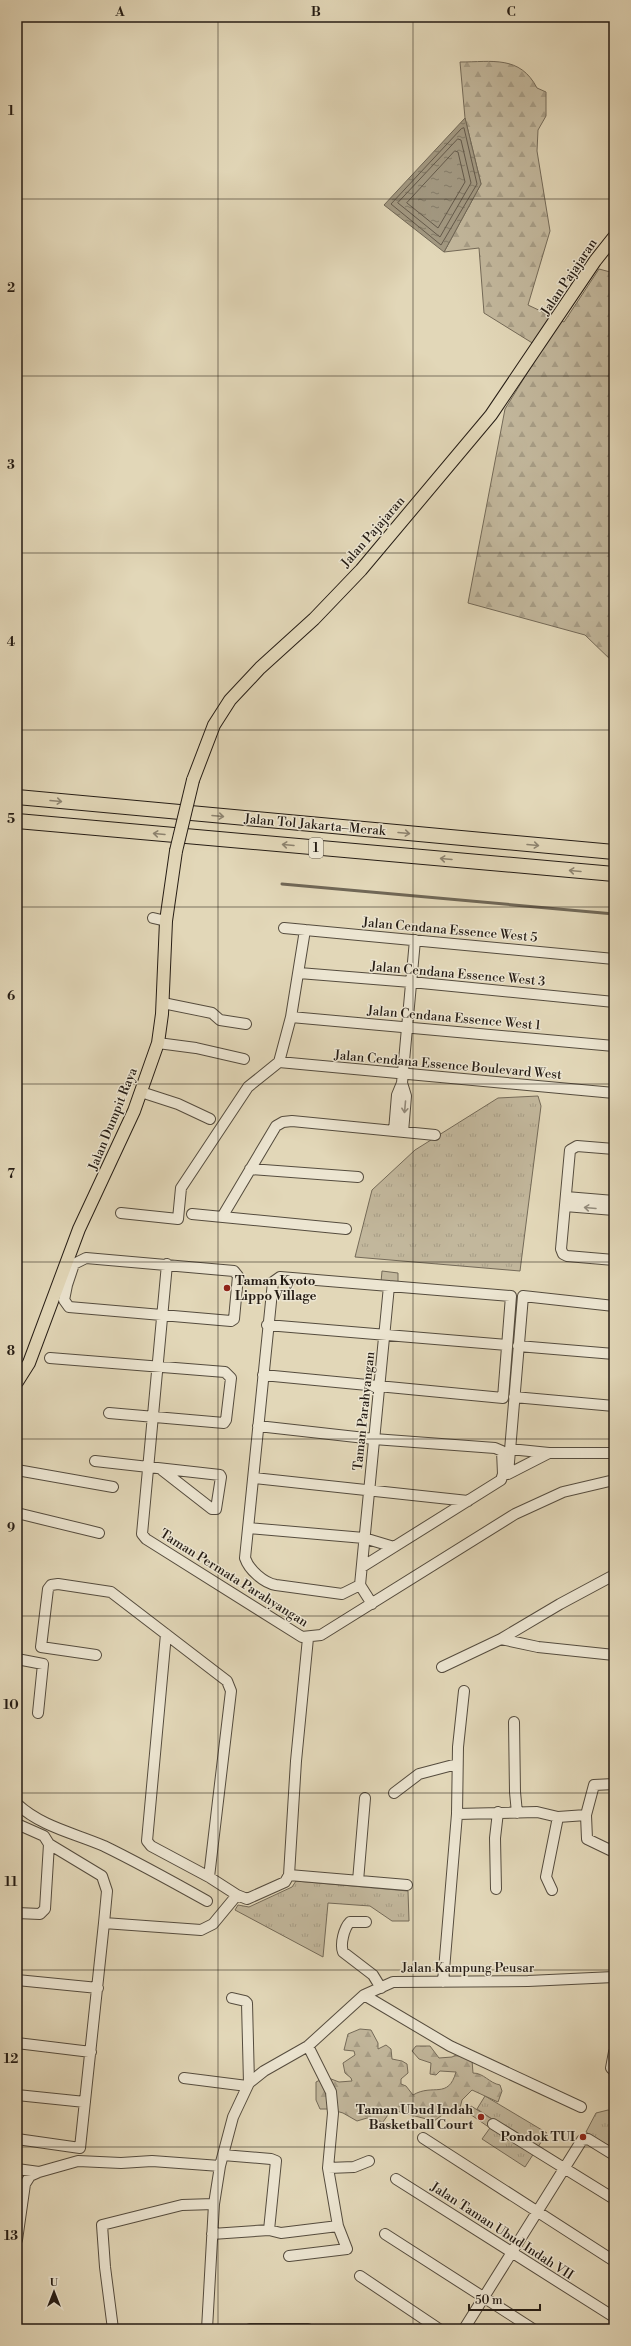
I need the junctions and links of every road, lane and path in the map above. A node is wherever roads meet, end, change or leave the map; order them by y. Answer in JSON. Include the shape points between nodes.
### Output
{"nodes":[{"id":1,"x":614,"y":237,"type":"edge"},
{"id":2,"x":17,"y":797,"type":"edge"},
{"id":3,"x":17,"y":821,"type":"edge"},
{"id":4,"x":176,"y":852,"type":"joint"},
{"id":5,"x":614,"y":852,"type":"edge"},
{"id":6,"x":614,"y":874,"type":"edge"},
{"id":7,"x":153,"y":918,"type":"dead end"},
{"id":8,"x":166,"y":921,"type":"junction"},
{"id":9,"x":284,"y":928,"type":"dead end"},
{"id":10,"x":305,"y":930,"type":"junction"},
{"id":11,"x":415,"y":940,"type":"junction"},
{"id":12,"x":614,"y":959,"type":"edge"},
{"id":13,"x":299,"y":973,"type":"junction"},
{"id":14,"x":411,"y":982,"type":"junction"},
{"id":15,"x":614,"y":1002,"type":"edge"},
{"id":16,"x":163,"y":1003,"type":"junction"},
{"id":17,"x":291,"y":1017,"type":"junction"},
{"id":18,"x":246,"y":1024,"type":"dead end"},
{"id":19,"x":407,"y":1026,"type":"junction"},
{"id":20,"x":158,"y":1043,"type":"junction"},
{"id":21,"x":614,"y":1046,"type":"edge"},
{"id":22,"x":244,"y":1059,"type":"dead end"},
{"id":23,"x":279,"y":1062,"type":"junction"},
{"id":24,"x":402,"y":1079,"type":"junction"},
{"id":25,"x":140,"y":1092,"type":"junction"},
{"id":26,"x":614,"y":1093,"type":"edge"},
{"id":27,"x":210,"y":1119,"type":"dead end"},
{"id":28,"x":398,"y":1131,"type":"junction"},
{"id":29,"x":435,"y":1135,"type":"dead end"},
{"id":30,"x":614,"y":1149,"type":"edge"},
{"id":31,"x":250,"y":1168,"type":"junction"},
{"id":32,"x":358,"y":1177,"type":"dead end"},
{"id":33,"x":566,"y":1201,"type":"junction"},
{"id":34,"x":614,"y":1201,"type":"edge"},
{"id":35,"x":614,"y":1210,"type":"edge"},
{"id":36,"x":121,"y":1213,"type":"dead end"},
{"id":37,"x":192,"y":1214,"type":"dead end"},
{"id":38,"x":222,"y":1217,"type":"junction"},
{"id":39,"x":346,"y":1229,"type":"dead end"},
{"id":40,"x":614,"y":1260,"type":"edge"},
{"id":41,"x":167,"y":1264,"type":"junction"},
{"id":42,"x":389,"y":1286,"type":"junction"},
{"id":43,"x":614,"y":1306,"type":"edge"},
{"id":44,"x":162,"y":1315,"type":"junction"},
{"id":45,"x":267,"y":1325,"type":"junction"},
{"id":46,"x":385,"y":1336,"type":"junction"},
{"id":47,"x":507,"y":1345,"type":"junction"},
{"id":48,"x":518,"y":1346,"type":"junction"},
{"id":49,"x":614,"y":1354,"type":"edge"},
{"id":50,"x":50,"y":1358,"type":"dead end"},
{"id":51,"x":156,"y":1366,"type":"junction"},
{"id":52,"x":263,"y":1375,"type":"junction"},
{"id":53,"x":17,"y":1382,"type":"edge"},
{"id":54,"x":380,"y":1386,"type":"junction"},
{"id":55,"x":514,"y":1397,"type":"junction"},
{"id":56,"x":614,"y":1406,"type":"edge"},
{"id":57,"x":109,"y":1413,"type":"dead end"},
{"id":58,"x":152,"y":1416,"type":"junction"},
{"id":59,"x":258,"y":1426,"type":"junction"},
{"id":60,"x":374,"y":1439,"type":"junction"},
{"id":61,"x":510,"y":1449,"type":"junction"},
{"id":62,"x":549,"y":1453,"type":"junction"},
{"id":63,"x":614,"y":1453,"type":"edge"},
{"id":64,"x":95,"y":1461,"type":"dead end"},
{"id":65,"x":147,"y":1468,"type":"junction"},
{"id":66,"x":17,"y":1470,"type":"edge"},
{"id":67,"x":162,"y":1470,"type":"junction"},
{"id":68,"x":254,"y":1478,"type":"junction"},
{"id":69,"x":614,"y":1480,"type":"edge"},
{"id":70,"x":114,"y":1487,"type":"dead end"},
{"id":71,"x":369,"y":1490,"type":"junction"},
{"id":72,"x":468,"y":1500,"type":"junction"},
{"id":73,"x":17,"y":1513,"type":"edge"},
{"id":74,"x":249,"y":1528,"type":"junction"},
{"id":75,"x":99,"y":1533,"type":"dead end"},
{"id":76,"x":364,"y":1538,"type":"junction"},
{"id":77,"x":394,"y":1547,"type":"junction"},
{"id":78,"x":362,"y":1567,"type":"junction"},
{"id":79,"x":614,"y":1575,"type":"edge"},
{"id":80,"x":602,"y":1580,"type":"junction"},
{"id":81,"x":614,"y":1582,"type":"edge"},
{"id":82,"x":360,"y":1585,"type":"junction"},
{"id":83,"x":372,"y":1604,"type":"junction"},
{"id":84,"x":166,"y":1634,"type":"junction"},
{"id":85,"x":308,"y":1638,"type":"junction"},
{"id":86,"x":501,"y":1638,"type":"junction"},
{"id":87,"x":96,"y":1655,"type":"dead end"},
{"id":88,"x":614,"y":1656,"type":"edge"},
{"id":89,"x":17,"y":1659,"type":"edge"},
{"id":90,"x":442,"y":1667,"type":"dead end"},
{"id":91,"x":464,"y":1691,"type":"dead end"},
{"id":92,"x":38,"y":1713,"type":"dead end"},
{"id":93,"x":514,"y":1722,"type":"dead end"},
{"id":94,"x":458,"y":1764,"type":"junction"},
{"id":95,"x":614,"y":1784,"type":"edge"},
{"id":96,"x":394,"y":1793,"type":"dead end"},
{"id":97,"x":365,"y":1798,"type":"dead end"},
{"id":98,"x":17,"y":1804,"type":"edge"},
{"id":99,"x":498,"y":1812,"type":"junction"},
{"id":100,"x":517,"y":1813,"type":"junction"},
{"id":101,"x":457,"y":1814,"type":"junction"},
{"id":102,"x":586,"y":1815,"type":"junction"},
{"id":103,"x":558,"y":1817,"type":"junction"},
{"id":104,"x":17,"y":1824,"type":"edge"},
{"id":105,"x":49,"y":1844,"type":"junction"},
{"id":106,"x":614,"y":1852,"type":"edge"},
{"id":107,"x":289,"y":1875,"type":"junction"},
{"id":108,"x":210,"y":1877,"type":"junction"},
{"id":109,"x":358,"y":1881,"type":"junction"},
{"id":110,"x":407,"y":1885,"type":"dead end"},
{"id":111,"x":496,"y":1889,"type":"dead end"},
{"id":112,"x":552,"y":1890,"type":"dead end"},
{"id":113,"x":237,"y":1895,"type":"junction"},
{"id":114,"x":207,"y":1901,"type":"dead end"},
{"id":115,"x":17,"y":1913,"type":"edge"},
{"id":116,"x":366,"y":1922,"type":"dead end"},
{"id":117,"x":104,"y":1923,"type":"junction"},
{"id":118,"x":614,"y":1977,"type":"edge"},
{"id":119,"x":17,"y":1980,"type":"edge"},
{"id":120,"x":443,"y":1982,"type":"junction"},
{"id":121,"x":98,"y":1988,"type":"junction"},
{"id":122,"x":381,"y":1988,"type":"junction"},
{"id":123,"x":364,"y":1995,"type":"junction"},
{"id":124,"x":232,"y":1998,"type":"dead end"},
{"id":125,"x":17,"y":2043,"type":"edge"},
{"id":126,"x":308,"y":2046,"type":"junction"},
{"id":127,"x":90,"y":2052,"type":"junction"},
{"id":128,"x":614,"y":2052,"type":"edge"},
{"id":129,"x":614,"y":2071,"type":"edge"},
{"id":130,"x":184,"y":2078,"type":"dead end"},
{"id":131,"x":248,"y":2085,"type":"junction"},
{"id":132,"x":17,"y":2095,"type":"edge"},
{"id":133,"x":85,"y":2102,"type":"junction"},
{"id":134,"x":580,"y":2107,"type":"dead end"},
{"id":135,"x":493,"y":2124,"type":"dead end"},
{"id":136,"x":423,"y":2138,"type":"dead end"},
{"id":137,"x":17,"y":2139,"type":"edge"},
{"id":138,"x":223,"y":2155,"type":"junction"},
{"id":139,"x":614,"y":2155,"type":"edge"},
{"id":140,"x":368,"y":2162,"type":"dead end"},
{"id":141,"x":220,"y":2166,"type":"junction"},
{"id":142,"x":328,"y":2168,"type":"junction"},
{"id":143,"x":17,"y":2169,"type":"edge"},
{"id":144,"x":564,"y":2169,"type":"junction"},
{"id":145,"x":39,"y":2172,"type":"junction"},
{"id":146,"x":396,"y":2179,"type":"dead end"},
{"id":147,"x":614,"y":2199,"type":"edge"},
{"id":148,"x":214,"y":2204,"type":"junction"},
{"id":149,"x":537,"y":2212,"type":"junction"},
{"id":150,"x":338,"y":2226,"type":"junction"},
{"id":151,"x":269,"y":2230,"type":"junction"},
{"id":152,"x":212,"y":2234,"type":"junction"},
{"id":153,"x":385,"y":2234,"type":"dead end"},
{"id":154,"x":17,"y":2240,"type":"edge"},
{"id":155,"x":511,"y":2253,"type":"junction"},
{"id":156,"x":289,"y":2256,"type":"dead end"},
{"id":157,"x":614,"y":2261,"type":"edge"},
{"id":158,"x":360,"y":2276,"type":"dead end"},
{"id":159,"x":483,"y":2298,"type":"junction"},
{"id":160,"x":614,"y":2317,"type":"edge"},
{"id":161,"x":275,"y":2328,"type":"edge"},
{"id":162,"x":113,"y":2329,"type":"edge"},
{"id":163,"x":207,"y":2329,"type":"edge"},
{"id":164,"x":250,"y":2329,"type":"edge"},
{"id":165,"x":308,"y":2329,"type":"edge"},
{"id":166,"x":438,"y":2329,"type":"edge"},
{"id":167,"x":464,"y":2329,"type":"edge"},
{"id":168,"x":532,"y":2329,"type":"edge"}],
"edges":[{"from":1,"to":4,"type":"main road","name":"Jalan Pajajaran","bridge":true,"via":[[491,415],[361,570],[230,700],[214,725],[193,780]]},
{"from":2,"to":5,"type":"highway","name":"Jalan Tol Jakarta–Merak","number":"1","one_way":true},
{"from":6,"to":3,"type":"highway","name":"Jalan Tol Jakarta–Merak","number":"1","one_way":true},
{"from":4,"to":8,"type":"main road","name":"Jalan Dumpit Raya"},
{"from":7,"to":8,"type":"street"},
{"from":8,"to":16,"type":"main road","name":"Jalan Dumpit Raya"},
{"from":9,"to":10,"type":"street","name":"Jalan Cendana Essence West 5"},
{"from":10,"to":11,"type":"street","name":"Jalan Cendana Essence West 5"},
{"from":10,"to":13,"type":"street"},
{"from":11,"to":12,"type":"street","name":"Jalan Cendana Essence West 5"},
{"from":11,"to":14,"type":"street"},
{"from":13,"to":14,"type":"street","name":"Jalan Cendana Essence West 3"},
{"from":13,"to":17,"type":"street"},
{"from":14,"to":15,"type":"street","name":"Jalan Cendana Essence West 3"},
{"from":14,"to":19,"type":"street"},
{"from":16,"to":18,"type":"street","via":[[212,1013],[217,1019],[224,1021]]},
{"from":16,"to":20,"type":"main road","name":"Jalan Dumpit Raya"},
{"from":17,"to":19,"type":"street","name":"Jalan Cendana Essence West 1"},
{"from":17,"to":23,"type":"street"},
{"from":19,"to":21,"type":"street","name":"Jalan Cendana Essence West 1"},
{"from":19,"to":24,"type":"street"},
{"from":20,"to":22,"type":"street","via":[[196,1048]]},
{"from":20,"to":25,"type":"main road","name":"Jalan Dumpit Raya"},
{"from":23,"to":24,"type":"street","name":"Jalan Cendana Essence Boulevard West"},
{"from":23,"to":36,"type":"street","via":[[248,1087],[181,1188],[178,1219]]},
{"from":24,"to":26,"type":"street","name":"Jalan Cendana Essence Boulevard West"},
{"from":24,"to":28,"type":"street","via":[[397,1095]]},
{"from":25,"to":27,"type":"street","via":[[178,1104]]},
{"from":25,"to":53,"type":"main road","name":"Jalan Dumpit Raya","via":[[79,1230],[29,1363]]},
{"from":28,"to":29,"type":"street"},
{"from":28,"to":31,"type":"street","via":[[283,1122],[276,1126]]},
{"from":30,"to":33,"type":"street","via":[[573,1147],[570,1150]]},
{"from":31,"to":32,"type":"street"},
{"from":31,"to":38,"type":"street"},
{"from":33,"to":34,"type":"street"},
{"from":35,"to":33,"type":"street","one_way":true},
{"from":33,"to":40,"type":"street","via":[[563,1254]]},
{"from":37,"to":38,"type":"street"},
{"from":38,"to":39,"type":"street"},
{"from":41,"to":44,"type":"street","name":"Taman Permata Parahyangan"},
{"from":41,"to":44,"type":"street","via":[[236,1272],[238,1276],[234,1317],[231,1320]]},
{"from":41,"to":44,"type":"street","via":[[86,1258],[74,1264],[64,1294],[66,1304],[75,1308]]},
{"from":42,"to":45,"type":"street","via":[[277,1278],[271,1286]]},
{"from":42,"to":46,"type":"street","name":"Taman Parahyangan"},
{"from":42,"to":47,"type":"street","via":[[511,1296]]},
{"from":43,"to":48,"type":"street","via":[[523,1296]]},
{"from":44,"to":51,"type":"street","name":"Taman Permata Parahyangan"},
{"from":45,"to":46,"type":"street"},
{"from":45,"to":52,"type":"street"},
{"from":46,"to":47,"type":"street"},
{"from":46,"to":54,"type":"street","name":"Taman Parahyangan"},
{"from":47,"to":54,"type":"street","via":[[503,1398]]},
{"from":48,"to":49,"type":"street"},
{"from":48,"to":55,"type":"street"},
{"from":50,"to":51,"type":"street"},
{"from":51,"to":58,"type":"street","name":"Taman Permata Parahyangan"},
{"from":51,"to":58,"type":"street","via":[[224,1372],[231,1378],[224,1423]]},
{"from":52,"to":54,"type":"street"},
{"from":52,"to":59,"type":"street"},
{"from":54,"to":60,"type":"street","name":"Taman Parahyangan"},
{"from":55,"to":56,"type":"street"},
{"from":55,"to":61,"type":"street"},
{"from":57,"to":58,"type":"street"},
{"from":58,"to":65,"type":"street","name":"Taman Permata Parahyangan"},
{"from":59,"to":60,"type":"street"},
{"from":59,"to":68,"type":"street"},
{"from":60,"to":71,"type":"street","name":"Taman Parahyangan"},
{"from":60,"to":72,"type":"street","via":[[499,1449],[504,1454],[502,1478]]},
{"from":61,"to":62,"type":"street"},
{"from":61,"to":62,"type":"street","via":[[508,1475]]},
{"from":62,"to":63,"type":"street"},
{"from":64,"to":65,"type":"street"},
{"from":65,"to":67,"type":"street"},
{"from":65,"to":85,"type":"street","name":"Taman Permata Parahyangan","via":[[141,1526],[146,1539],[298,1635]]},
{"from":66,"to":70,"type":"street"},
{"from":67,"to":67,"type":"street","via":[[220,1475],[216,1509],[212,1509]]},
{"from":68,"to":71,"type":"street"},
{"from":68,"to":74,"type":"street"},
{"from":69,"to":83,"type":"street","via":[[563,1492],[515,1514]]},
{"from":71,"to":72,"type":"street"},
{"from":71,"to":76,"type":"street","name":"Taman Parahyangan"},
{"from":72,"to":77,"type":"street"},
{"from":73,"to":75,"type":"street"},
{"from":74,"to":76,"type":"street"},
{"from":74,"to":82,"type":"street","via":[[247,1564],[268,1584],[342,1594]]},
{"from":76,"to":77,"type":"street"},
{"from":76,"to":78,"type":"street","name":"Taman Parahyangan"},
{"from":77,"to":78,"type":"street"},
{"from":78,"to":82,"type":"street","name":"Taman Parahyangan"},
{"from":79,"to":80,"type":"street"},
{"from":80,"to":81,"type":"street"},
{"from":80,"to":86,"type":"street"},
{"from":82,"to":83,"type":"street"},
{"from":83,"to":85,"type":"street","via":[[320,1635]]},
{"from":84,"to":87,"type":"street","via":[[111,1592],[51,1585],[48,1589],[41,1647]]},
{"from":84,"to":108,"type":"street","via":[[228,1681],[230,1687]]},
{"from":84,"to":108,"type":"street","via":[[146,1836],[151,1846]]},
{"from":85,"to":107,"type":"street","via":[[296,1760]]},
{"from":86,"to":88,"type":"street","via":[[538,1647]]},
{"from":86,"to":90,"type":"street"},
{"from":89,"to":92,"type":"street","via":[[43,1664]]},
{"from":91,"to":94,"type":"street"},
{"from":93,"to":100,"type":"street"},
{"from":94,"to":96,"type":"street","via":[[419,1774]]},
{"from":94,"to":101,"type":"street"},
{"from":95,"to":102,"type":"street","via":[[594,1785]]},
{"from":97,"to":109,"type":"street"},
{"from":98,"to":114,"type":"street","via":[[32,1816],[59,1830],[116,1852]]},
{"from":99,"to":100,"type":"street"},
{"from":99,"to":101,"type":"street"},
{"from":99,"to":111,"type":"street","via":[[495,1838]]},
{"from":100,"to":103,"type":"street","via":[[537,1812]]},
{"from":101,"to":120,"type":"street"},
{"from":102,"to":103,"type":"street"},
{"from":102,"to":106,"type":"street","via":[[587,1839]]},
{"from":103,"to":112,"type":"street","via":[[546,1877]]},
{"from":104,"to":105,"type":"street","via":[[44,1836]]},
{"from":105,"to":115,"type":"street","via":[[44,1909],[40,1914]]},
{"from":105,"to":117,"type":"street","via":[[102,1876],[107,1891]]},
{"from":107,"to":109,"type":"street"},
{"from":107,"to":113,"type":"street","via":[[285,1882],[247,1899]]},
{"from":108,"to":113,"type":"street"},
{"from":109,"to":110,"type":"street"},
{"from":113,"to":117,"type":"street","via":[[213,1924],[201,1930]]},
{"from":116,"to":122,"type":"street","via":[[350,1922],[346,1928],[343,1952],[373,1975]]},
{"from":117,"to":121,"type":"street"},
{"from":118,"to":120,"type":"street","name":"Jalan Kampung Peusar"},
{"from":119,"to":121,"type":"street"},
{"from":120,"to":122,"type":"street","name":"Jalan Kampung Peusar","via":[[404,1980]]},
{"from":121,"to":127,"type":"street"},
{"from":122,"to":123,"type":"street","name":"Jalan Kampung Peusar"},
{"from":123,"to":126,"type":"street","name":"Jalan Kampung Peusar"},
{"from":123,"to":134,"type":"street","via":[[450,2046]]},
{"from":124,"to":131,"type":"street","via":[[245,2000],[247,2003]]},
{"from":125,"to":127,"type":"street"},
{"from":126,"to":131,"type":"street","name":"Jalan Kampung Peusar","via":[[264,2070]]},
{"from":126,"to":142,"type":"street","via":[[331,2092],[333,2113]]},
{"from":127,"to":133,"type":"street"},
{"from":128,"to":129,"type":"street","via":[[611,2068]]},
{"from":130,"to":131,"type":"street"},
{"from":131,"to":138,"type":"street","name":"Jalan Kampung Peusar","via":[[233,2117]]},
{"from":132,"to":133,"type":"street"},
{"from":133,"to":137,"type":"street","via":[[80,2148]]},
{"from":135,"to":144,"type":"street"},
{"from":136,"to":149,"type":"street"},
{"from":138,"to":141,"type":"street","name":"Jalan Kampung Peusar"},
{"from":138,"to":151,"type":"street","via":[[271,2159],[276,2162]]},
{"from":139,"to":144,"type":"street","via":[[584,2138]]},
{"from":140,"to":142,"type":"street","via":[[354,2167]]},
{"from":141,"to":145,"type":"street","via":[[152,2160],[122,2163],[78,2160]]},
{"from":141,"to":148,"type":"street","name":"Jalan Kampung Peusar"},
{"from":142,"to":150,"type":"street"},
{"from":143,"to":145,"type":"street"},
{"from":144,"to":147,"type":"street"},
{"from":144,"to":149,"type":"street"},
{"from":145,"to":154,"type":"street","via":[[30,2176],[25,2184]]},
{"from":146,"to":155,"type":"street","name":"Jalan Taman Ubud Indah VII"},
{"from":148,"to":152,"type":"street","name":"Jalan Kampung Peusar"},
{"from":148,"to":162,"type":"street","via":[[182,2205],[102,2225]]},
{"from":149,"to":155,"type":"street"},
{"from":149,"to":157,"type":"street"},
{"from":150,"to":151,"type":"street","via":[[281,2233]]},
{"from":150,"to":156,"type":"street","via":[[347,2249]]},
{"from":151,"to":152,"type":"street"},
{"from":152,"to":163,"type":"street","name":"Jalan Kampung Peusar"},
{"from":153,"to":159,"type":"street"},
{"from":155,"to":159,"type":"street"},
{"from":155,"to":160,"type":"street","name":"Jalan Taman Ubud Indah VII"},
{"from":158,"to":166,"type":"street"},
{"from":159,"to":167,"type":"street"},
{"from":159,"to":168,"type":"street"},
{"from":161,"to":164,"type":"street"},
{"from":161,"to":165,"type":"street"}]}
